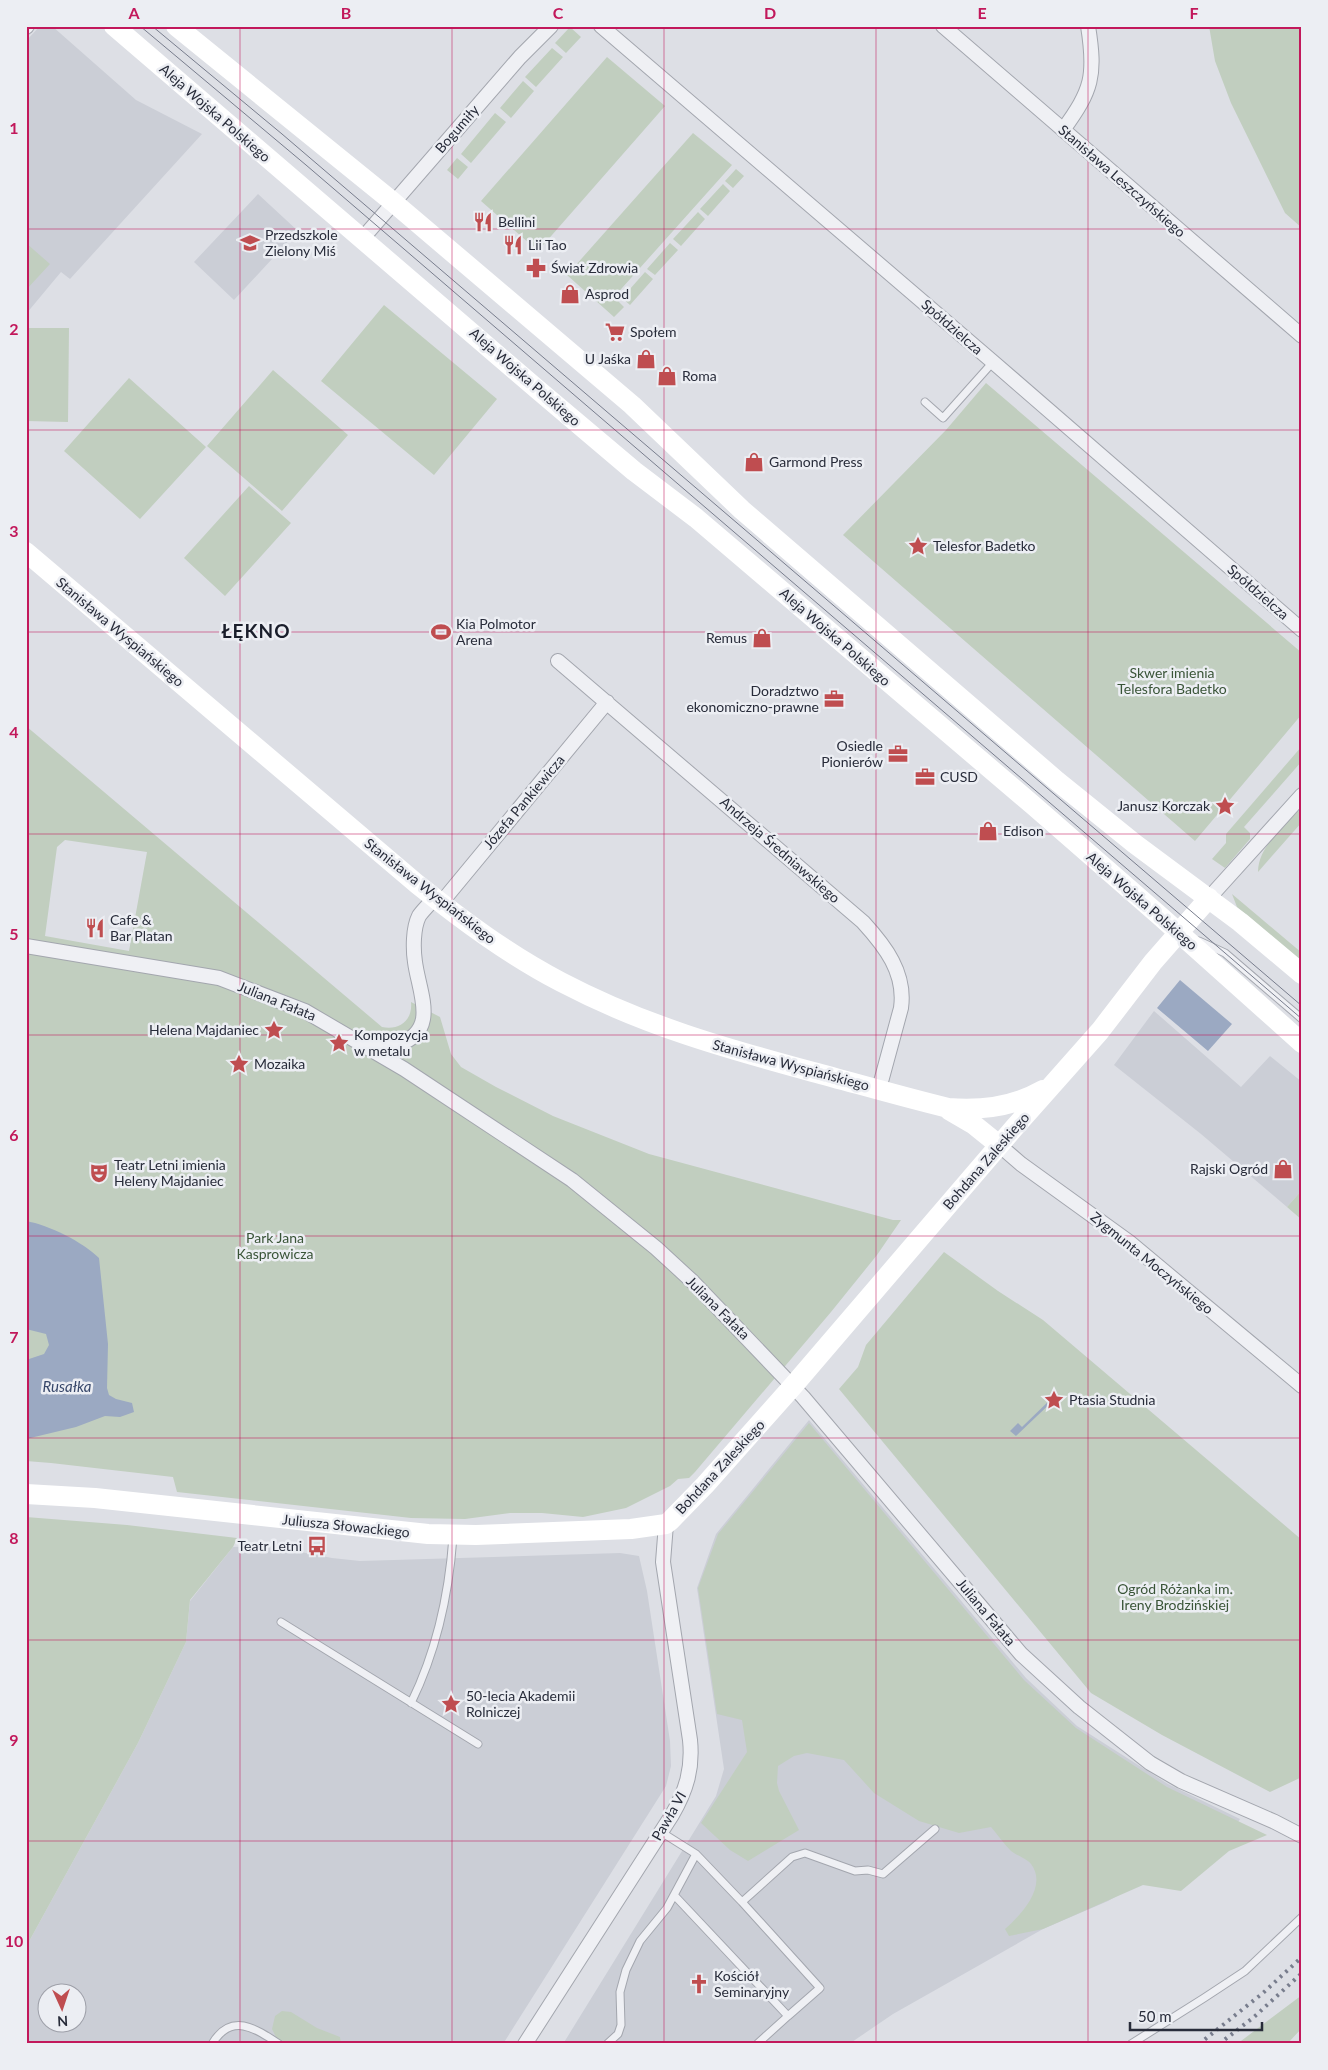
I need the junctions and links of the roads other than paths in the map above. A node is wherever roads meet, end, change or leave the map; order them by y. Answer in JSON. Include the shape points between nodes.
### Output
{"nodes":[{"id":1,"x":114,"y":26,"type":"edge"},
{"id":2,"x":176,"y":26,"type":"edge"},
{"id":3,"x":535,"y":26,"type":"edge"},
{"id":4,"x":551,"y":26,"type":"edge"},
{"id":5,"x":601,"y":26,"type":"edge"},
{"id":6,"x":943,"y":26,"type":"edge"},
{"id":7,"x":1088,"y":26,"type":"edge"},
{"id":8,"x":520,"y":57,"type":"junction"},
{"id":9,"x":1063,"y":130,"type":"junction"},
{"id":10,"x":393,"y":202,"type":"junction"},
{"id":11,"x":362,"y":239,"type":"junction"},
{"id":12,"x":1302,"y":336,"type":"edge"},
{"id":13,"x":993,"y":362,"type":"junction"},
{"id":14,"x":924,"y":402,"type":"dead end"},
{"id":15,"x":26,"y":552,"type":"edge"},
{"id":16,"x":1302,"y":630,"type":"edge"},
{"id":17,"x":558,"y":661,"type":"dead end"},
{"id":18,"x":608,"y":702,"type":"junction"},
{"id":19,"x":1301,"y":796,"type":"edge"},
{"id":20,"x":1209,"y":898,"type":"junction"},
{"id":21,"x":438,"y":901,"type":"junction"},
{"id":22,"x":1179,"y":932,"type":"junction"},
{"id":23,"x":26,"y":946,"type":"edge"},
{"id":24,"x":1302,"y":974,"type":"edge"},
{"id":25,"x":1302,"y":1018,"type":"edge"},
{"id":26,"x":1302,"y":1044,"type":"edge"},
{"id":27,"x":365,"y":1047,"type":"junction"},
{"id":28,"x":1055,"y":1082,"type":"junction"},
{"id":29,"x":879,"y":1089,"type":"junction"},
{"id":30,"x":938,"y":1105,"type":"junction"},
{"id":31,"x":998,"y":1146,"type":"junction"},
{"id":32,"x":793,"y":1386,"type":"junction"},
{"id":33,"x":1302,"y":1386,"type":"edge"},
{"id":34,"x":26,"y":1494,"type":"edge"},
{"id":35,"x":666,"y":1524,"type":"junction"},
{"id":36,"x":453,"y":1535,"type":"junction"},
{"id":37,"x":281,"y":1622,"type":"dead end"},
{"id":38,"x":411,"y":1703,"type":"junction"},
{"id":39,"x":478,"y":1744,"type":"dead end"},
{"id":40,"x":935,"y":1829,"type":"dead end"},
{"id":41,"x":661,"y":1832,"type":"junction"},
{"id":42,"x":1302,"y":1836,"type":"edge"},
{"id":43,"x":696,"y":1854,"type":"junction"},
{"id":44,"x":674,"y":1895,"type":"junction"},
{"id":45,"x":742,"y":1902,"type":"junction"},
{"id":46,"x":1302,"y":1917,"type":"edge"},
{"id":47,"x":788,"y":2016,"type":"junction"},
{"id":48,"x":212,"y":2044,"type":"edge"},
{"id":49,"x":279,"y":2044,"type":"edge"},
{"id":50,"x":525,"y":2044,"type":"edge"},
{"id":51,"x":607,"y":2044,"type":"edge"},
{"id":52,"x":757,"y":2044,"type":"edge"},
{"id":53,"x":1131,"y":2044,"type":"edge"}],
"edges":[{"from":1,"to":11,"type":"main road","name":"Aleja Wojska Polskiego"},
{"from":2,"to":10,"type":"main road"},
{"from":3,"to":8,"type":"street","name":"Bogumiły"},
{"from":4,"to":8,"type":"street","name":"Bogumiły"},
{"from":5,"to":13,"type":"street","name":"Spółdzielcza"},
{"from":6,"to":9,"type":"street","name":"Stanisława Leszczyńskiego"},
{"from":7,"to":9,"type":"street","via":[[1091,80],[1080,106]]},
{"from":8,"to":10,"type":"street","name":"Bogumiły"},
{"from":9,"to":12,"type":"street","name":"Stanisława Leszczyńskiego"},
{"from":10,"to":11,"type":"street"},
{"from":10,"to":20,"type":"main road","via":[[632,405],[742,510],[1050,774],[1134,844]]},
{"from":11,"to":22,"type":"main road","name":"Aleja Wojska Polskiego","via":[[634,470],[696,518]]},
{"from":13,"to":14,"type":"lane","via":[[943,418]]},
{"from":13,"to":16,"type":"street","name":"Spółdzielcza"},
{"from":15,"to":21,"type":"main road","name":"Stanisława Wyspiańskiego"},
{"from":17,"to":18,"type":"street","name":"Andrzeja Średniawskiego"},
{"from":18,"to":21,"type":"street","name":"Józefa Pankiewicza"},
{"from":18,"to":29,"type":"street","name":"Andrzeja Średniawskiego","via":[[863,922],[883,945],[896,969],[902,997]]},
{"from":19,"to":20,"type":"street","name":"Bohdana Zaleskiego"},
{"from":20,"to":22,"type":"main road","name":"Bohdana Zaleskiego"},
{"from":20,"to":24,"type":"main road"},
{"from":21,"to":27,"type":"street","name":"Józefa Pankiewicza","via":[[419,916],[414,946],[424,999],[424,1019],[408,1040],[395,1046]]},
{"from":21,"to":29,"type":"main road","name":"Stanisława Wyspiańskiego","via":[[534,967],[623,1012],[696,1039]]},
{"from":22,"to":25,"type":"lane","via":[[1225,953]]},
{"from":22,"to":26,"type":"main road","name":"Aleja Wojska Polskiego"},
{"from":22,"to":28,"type":"main road","name":"Bohdana Zaleskiego","via":[[1108,1022]]},
{"from":23,"to":27,"type":"street","name":"Juliana Fałata","via":[[219,978],[305,1012]]},
{"from":27,"to":32,"type":"street","name":"Juliana Fałata","via":[[412,1074],[580,1186],[694,1282]]},
{"from":28,"to":30,"type":"main road","name":"Stanisława Wyspiańskiego","via":[[1031,1096],[1000,1107],[967,1110]]},
{"from":28,"to":31,"type":"main road","name":"Bohdana Zaleskiego"},
{"from":29,"to":30,"type":"main road","name":"Stanisława Wyspiańskiego"},
{"from":30,"to":31,"type":"main road","name":"Stanisława Wyspiańskiego","via":[[965,1118]]},
{"from":31,"to":32,"type":"main road","name":"Bohdana Zaleskiego"},
{"from":31,"to":33,"type":"street","name":"Zygmunta Moczyńskiego","via":[[1129,1242]]},
{"from":32,"to":35,"type":"main road","name":"Bohdana Zaleskiego","via":[[706,1485]]},
{"from":32,"to":42,"type":"street","name":"Juliana Fałata","via":[[1021,1654],[1052,1684],[1164,1772]]},
{"from":34,"to":36,"type":"main road","name":"Juliusza Słowackiego","via":[[85,1497],[381,1531]]},
{"from":35,"to":36,"type":"main road","name":"Juliusza Słowackiego","via":[[625,1530]]},
{"from":35,"to":41,"type":"street","name":"Pawła VI","via":[[663,1562],[691,1758],[685,1790]]},
{"from":36,"to":38,"type":"lane","via":[[452,1561],[440,1618],[423,1678]]},
{"from":37,"to":38,"type":"lane"},
{"from":38,"to":39,"type":"lane"},
{"from":40,"to":45,"type":"lane","via":[[883,1874],[855,1871],[805,1853],[792,1857]]},
{"from":41,"to":43,"type":"lane"},
{"from":41,"to":50,"type":"street","name":"Pawła VI"},
{"from":43,"to":44,"type":"lane"},
{"from":43,"to":45,"type":"lane"},
{"from":44,"to":47,"type":"lane"},
{"from":44,"to":51,"type":"lane","via":[[640,1941],[626,1970],[620,1992],[621,2026],[618,2034]]},
{"from":45,"to":47,"type":"lane","via":[[820,1988]]},
{"from":46,"to":53,"type":"lane","via":[[1245,1971]]},
{"from":47,"to":52,"type":"lane"},
{"from":48,"to":49,"type":"lane","via":[[218,2033],[237,2026],[252,2028]]}]}
